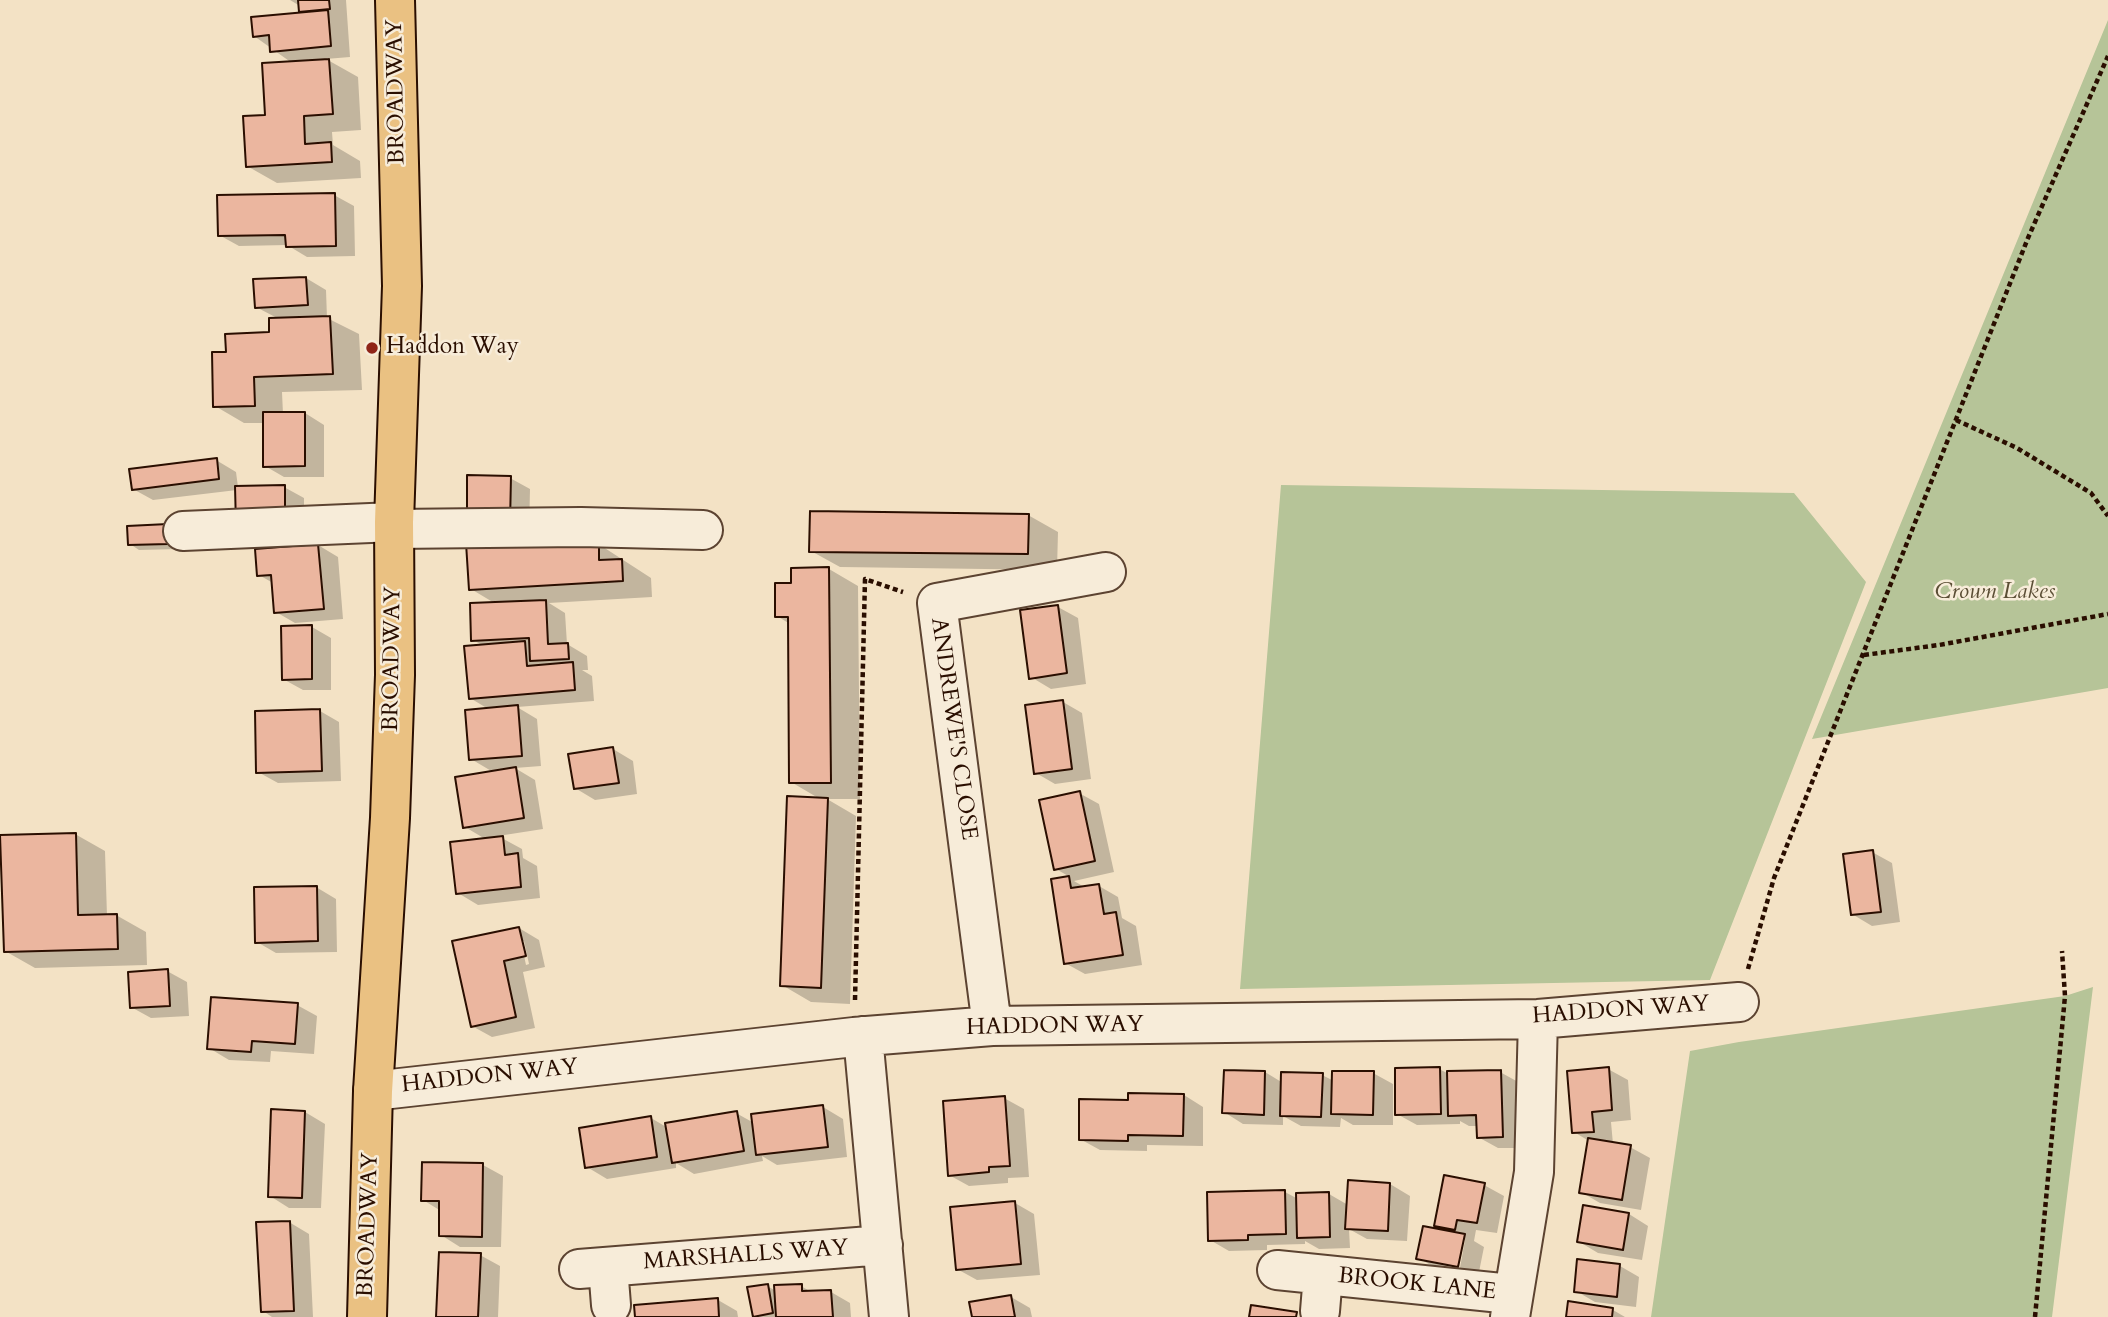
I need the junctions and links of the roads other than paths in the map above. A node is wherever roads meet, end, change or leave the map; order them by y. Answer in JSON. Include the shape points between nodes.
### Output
{"nodes":[{"id":1,"x":395,"y":0,"type":"edge"},
{"id":2,"x":394,"y":525,"type":"junction"},
{"id":3,"x":703,"y":530,"type":"dead end"},
{"id":4,"x":183,"y":531,"type":"dead end"},
{"id":5,"x":1106,"y":572,"type":"dead end"},
{"id":6,"x":1739,"y":1002,"type":"road end"},
{"id":7,"x":1538,"y":1019,"type":"junction"},
{"id":8,"x":992,"y":1026,"type":"junction"},
{"id":9,"x":858,"y":1036,"type":"junction"},
{"id":10,"x":373,"y":1091,"type":"junction"},
{"id":11,"x":883,"y":1245,"type":"junction"},
{"id":12,"x":1277,"y":1270,"type":"dead end"},
{"id":13,"x":611,"y":1305,"type":"dead end"},
{"id":14,"x":1510,"y":1306,"type":"edge"},
{"id":15,"x":367,"y":1317,"type":"edge"},
{"id":16,"x":889,"y":1317,"type":"edge"}],
"edges":[{"from":1,"to":2,"type":"main road","name":"BROADWAY","via":[[402,286]]},
{"from":2,"to":3,"type":"street"},
{"from":2,"to":4,"type":"street"},
{"from":2,"to":10,"type":"main road","name":"BROADWAY","via":[[390,818]]},
{"from":5,"to":8,"type":"street","name":"ANDREWE'S CLOSE","via":[[937,603]]},
{"from":6,"to":7,"type":"street","name":"HADDON WAY"},
{"from":7,"to":8,"type":"street","name":"HADDON WAY"},
{"from":7,"to":14,"type":"street","via":[[1534,1172]]},
{"from":8,"to":9,"type":"street","name":"HADDON WAY"},
{"from":9,"to":10,"type":"street","name":"HADDON WAY"},
{"from":9,"to":11,"type":"street","name":"MARSHALLS WAY"},
{"from":10,"to":15,"type":"main road","name":"BROADWAY"},
{"from":11,"to":13,"type":"street","name":"MARSHALLS WAY","via":[[594,1268]]},
{"from":11,"to":16,"type":"street","name":"MARSHALLS WAY"},
{"from":12,"to":14,"type":"street","name":"BROOK LANE","via":[[1322,1293]]}]}
